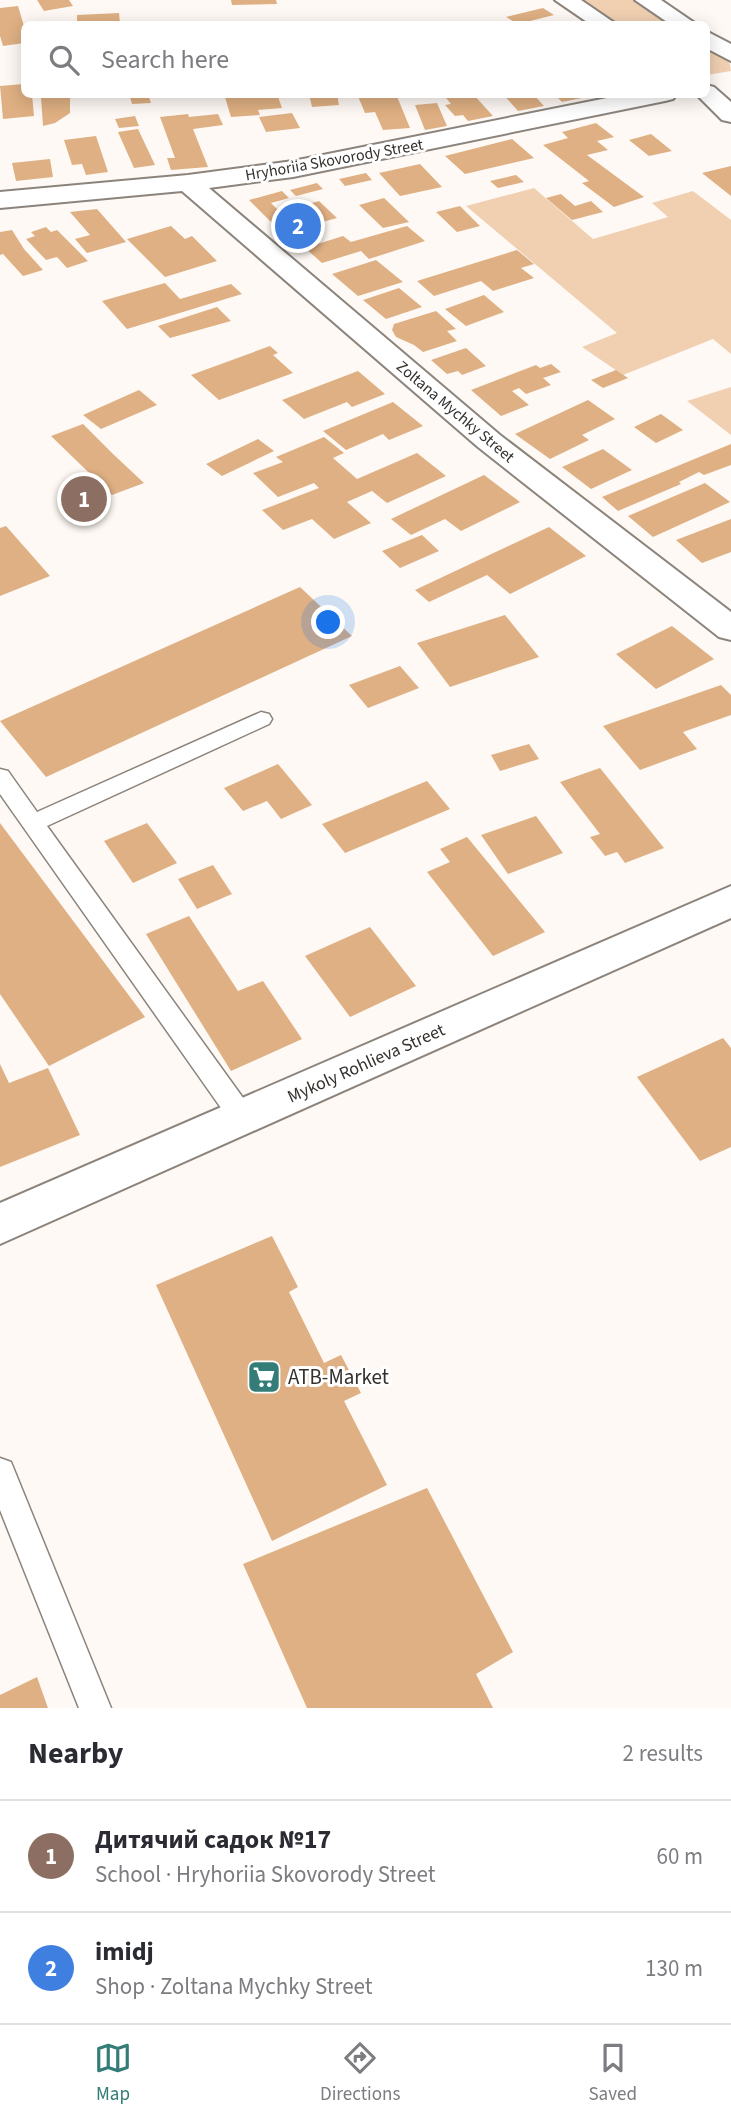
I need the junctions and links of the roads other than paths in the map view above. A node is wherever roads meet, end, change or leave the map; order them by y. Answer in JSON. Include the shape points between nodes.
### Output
{"nodes":[{"id":1,"x":566,"y":0,"type":"edge"},
{"id":2,"x":646,"y":0,"type":"edge"},
{"id":3,"x":600,"y":21,"type":"edge"},
{"id":4,"x":680,"y":21,"type":"edge"},
{"id":5,"x":710,"y":41,"type":"edge"},
{"id":6,"x":731,"y":54,"type":"edge"},
{"id":7,"x":731,"y":83,"type":"edge"},
{"id":8,"x":710,"y":86,"type":"edge"},
{"id":9,"x":710,"y":96,"type":"edge"},
{"id":10,"x":645,"y":98,"type":"edge"},
{"id":11,"x":731,"y":115,"type":"edge"},
{"id":12,"x":188,"y":183,"type":"junction"},
{"id":13,"x":0,"y":200,"type":"edge"},
{"id":14,"x":731,"y":629,"type":"edge"},
{"id":15,"x":261,"y":719,"type":"dead end"},
{"id":16,"x":0,"y":777,"type":"edge"},
{"id":17,"x":32,"y":823,"type":"junction"},
{"id":18,"x":731,"y":901,"type":"edge"},
{"id":19,"x":242,"y":1117,"type":"junction"},
{"id":20,"x":0,"y":1224,"type":"edge"},
{"id":21,"x":0,"y":1472,"type":"edge"},
{"id":22,"x":95,"y":1708,"type":"edge"}],
"edges":[{"from":1,"to":3,"type":"street"},
{"from":2,"to":4,"type":"street"},
{"from":5,"to":6,"type":"street"},
{"from":7,"to":8,"type":"street"},
{"from":9,"to":11,"type":"street"},
{"from":10,"to":12,"type":"street","name":"Hryhoriia Skovorody Street","via":[[293,169]]},
{"from":12,"to":13,"type":"street","name":"Hryhoriia Skovorody Street"},
{"from":12,"to":14,"type":"street","name":"Zoltana Mychky Street","via":[[489,441]]},
{"from":15,"to":17,"type":"lane"},
{"from":16,"to":17,"type":"lane"},
{"from":17,"to":19,"type":"lane"},
{"from":18,"to":19,"type":"street","name":"Mykoly Rohlieva Street"},
{"from":19,"to":20,"type":"street","name":"Mykoly Rohlieva Street"},
{"from":21,"to":22,"type":"lane"}]}
